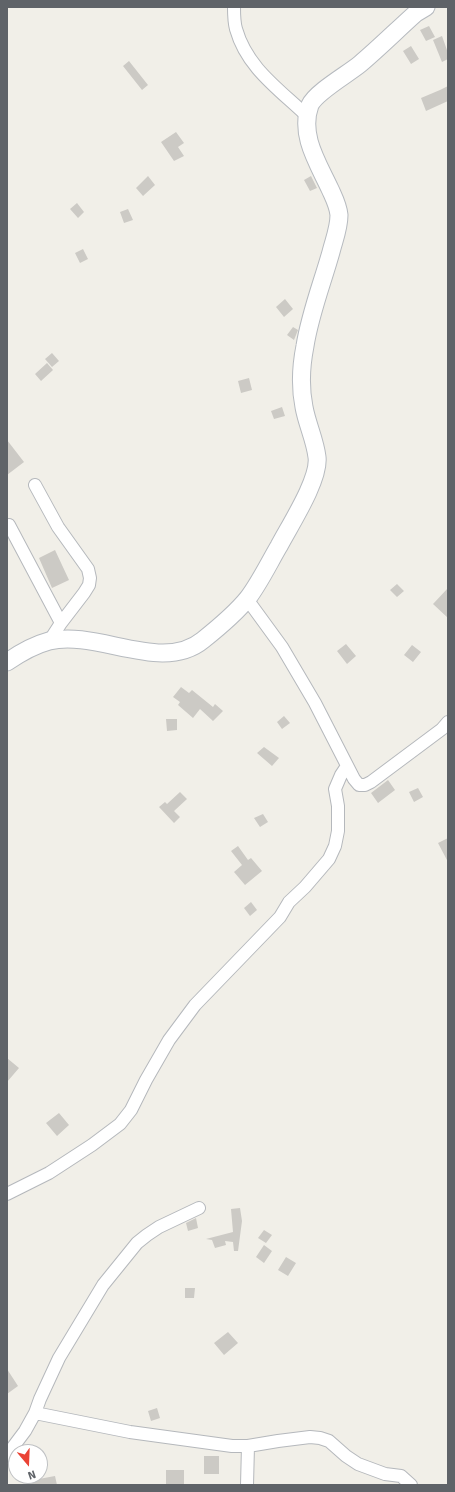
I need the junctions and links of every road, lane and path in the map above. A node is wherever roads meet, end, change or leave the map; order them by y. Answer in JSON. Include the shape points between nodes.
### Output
{"nodes":[{"id":1,"x":234,"y":7,"type":"edge"},
{"id":2,"x":426,"y":7,"type":"edge"},
{"id":3,"x":307,"y":116,"type":"junction"},
{"id":4,"x":35,"y":485,"type":"dead end"},
{"id":5,"x":9,"y":525,"type":"dead end"},
{"id":6,"x":247,"y":599,"type":"junction"},
{"id":7,"x":61,"y":623,"type":"junction"},
{"id":8,"x":50,"y":640,"type":"junction"},
{"id":9,"x":7,"y":662,"type":"edge"},
{"id":10,"x":448,"y":722,"type":"edge"},
{"id":11,"x":347,"y":766,"type":"junction"},
{"id":12,"x":7,"y":1194,"type":"edge"},
{"id":13,"x":199,"y":1208,"type":"dead end"},
{"id":14,"x":35,"y":1413,"type":"junction"},
{"id":15,"x":248,"y":1446,"type":"junction"},
{"id":16,"x":7,"y":1455,"type":"edge"},
{"id":17,"x":247,"y":1485,"type":"edge"},
{"id":18,"x":411,"y":1485,"type":"edge"}],
"edges":[{"from":1,"to":3,"type":"street","via":[[235,27],[253,64],[264,78]]},
{"from":2,"to":3,"type":"street","via":[[360,64],[325,90],[312,102]]},
{"from":3,"to":6,"type":"street","via":[[307,135],[337,204],[339,215],[325,275],[309,321],[301,381],[304,408],[317,456],[317,467],[297,513]]},
{"from":4,"to":7,"type":"street","via":[[58,527],[88,569],[90,578],[84,593]]},
{"from":5,"to":7,"type":"street"},
{"from":6,"to":8,"type":"street","via":[[201,642],[186,651],[150,652],[84,640]]},
{"from":6,"to":11,"type":"street","via":[[282,647],[315,703]]},
{"from":7,"to":8,"type":"street"},
{"from":8,"to":9,"type":"street"},
{"from":10,"to":11,"type":"street","via":[[365,785],[359,785]]},
{"from":11,"to":12,"type":"street","via":[[335,788],[338,831],[329,859],[305,888],[289,902],[280,917],[195,1005],[169,1040],[131,1110],[120,1124],[49,1173]]},
{"from":13,"to":14,"type":"street","via":[[159,1227],[137,1243],[103,1285],[60,1358]]},
{"from":14,"to":15,"type":"street","via":[[130,1432]]},
{"from":14,"to":16,"type":"street"},
{"from":15,"to":17,"type":"street"},
{"from":15,"to":18,"type":"street","via":[[320,1438],[328,1441],[358,1464],[384,1474],[401,1476]]}]}
